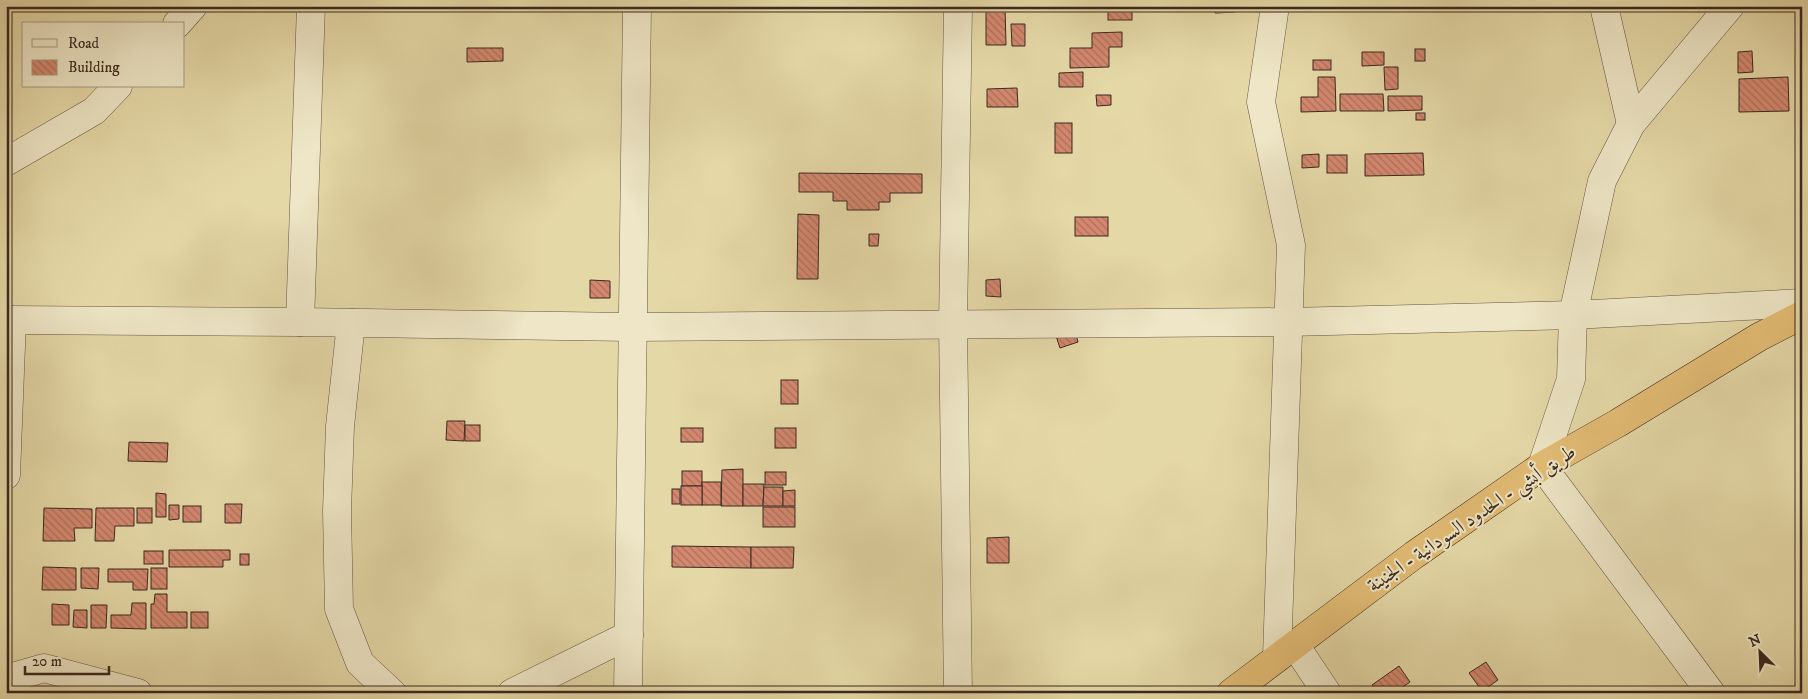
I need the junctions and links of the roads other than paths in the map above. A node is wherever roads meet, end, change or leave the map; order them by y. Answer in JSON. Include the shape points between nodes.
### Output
{"nodes":[{"id":1,"x":193,"y":6,"type":"edge"},
{"id":2,"x":311,"y":6,"type":"edge"},
{"id":3,"x":637,"y":6,"type":"edge"},
{"id":4,"x":958,"y":6,"type":"edge"},
{"id":5,"x":1275,"y":6,"type":"edge"},
{"id":6,"x":1604,"y":6,"type":"edge"},
{"id":7,"x":1730,"y":6,"type":"edge"},
{"id":8,"x":179,"y":22,"type":"edge"},
{"id":9,"x":116,"y":88,"type":"edge"},
{"id":10,"x":1631,"y":124,"type":"junction"},
{"id":11,"x":6,"y":162,"type":"edge"},
{"id":12,"x":1802,"y":303,"type":"edge"},
{"id":13,"x":1574,"y":314,"type":"junction"},
{"id":14,"x":1802,"y":315,"type":"edge"},
{"id":15,"x":9,"y":320,"type":"edge"},
{"id":16,"x":300,"y":322,"type":"junction"},
{"id":17,"x":351,"y":322,"type":"junction"},
{"id":18,"x":1288,"y":322,"type":"junction"},
{"id":19,"x":953,"y":324,"type":"junction"},
{"id":20,"x":632,"y":327,"type":"junction"},
{"id":21,"x":1542,"y":466,"type":"junction"},
{"id":22,"x":6,"y":475,"type":"edge"},
{"id":23,"x":629,"y":635,"type":"junction"},
{"id":24,"x":1286,"y":651,"type":"junction"},
{"id":25,"x":6,"y":679,"type":"edge"},
{"id":26,"x":138,"y":693,"type":"edge"},
{"id":27,"x":392,"y":693,"type":"edge"},
{"id":28,"x":512,"y":693,"type":"edge"},
{"id":29,"x":628,"y":693,"type":"edge"},
{"id":30,"x":958,"y":693,"type":"edge"},
{"id":31,"x":1230,"y":693,"type":"edge"},
{"id":32,"x":1327,"y":693,"type":"edge"},
{"id":33,"x":1711,"y":693,"type":"edge"}],
"edges":[{"from":1,"to":8,"type":"street"},
{"from":2,"to":16,"type":"street"},
{"from":3,"to":20,"type":"street"},
{"from":4,"to":19,"type":"street"},
{"from":5,"to":18,"type":"street","via":[[1261,102],[1292,245]]},
{"from":6,"to":10,"type":"street"},
{"from":7,"to":10,"type":"street"},
{"from":9,"to":11,"type":"street","via":[[94,111]]},
{"from":10,"to":13,"type":"street","via":[[1602,181]]},
{"from":12,"to":13,"type":"street"},
{"from":13,"to":18,"type":"street"},
{"from":13,"to":21,"type":"street","via":[[1571,379]]},
{"from":14,"to":21,"type":"highway","name":"طريق أبشي - الحدود السودانية - الجنينة","via":[[1759,337]]},
{"from":15,"to":16,"type":"street"},
{"from":15,"to":22,"type":"street"},
{"from":16,"to":17,"type":"street"},
{"from":17,"to":20,"type":"street"},
{"from":17,"to":27,"type":"street","via":[[340,426],[337,511],[339,609],[360,663]]},
{"from":18,"to":19,"type":"street"},
{"from":18,"to":24,"type":"street"},
{"from":19,"to":20,"type":"street"},
{"from":19,"to":30,"type":"street"},
{"from":20,"to":23,"type":"street"},
{"from":21,"to":24,"type":"highway","name":"طريق أبشي - الحدود السودانية - الجنينة","via":[[1414,555]]},
{"from":21,"to":33,"type":"street"},
{"from":23,"to":28,"type":"street"},
{"from":23,"to":29,"type":"street"},
{"from":24,"to":31,"type":"highway","name":"طريق أبشي - الحدود السودانية - الجنينة"},
{"from":24,"to":32,"type":"street"},
{"from":25,"to":26,"type":"street","via":[[44,668]]}]}
